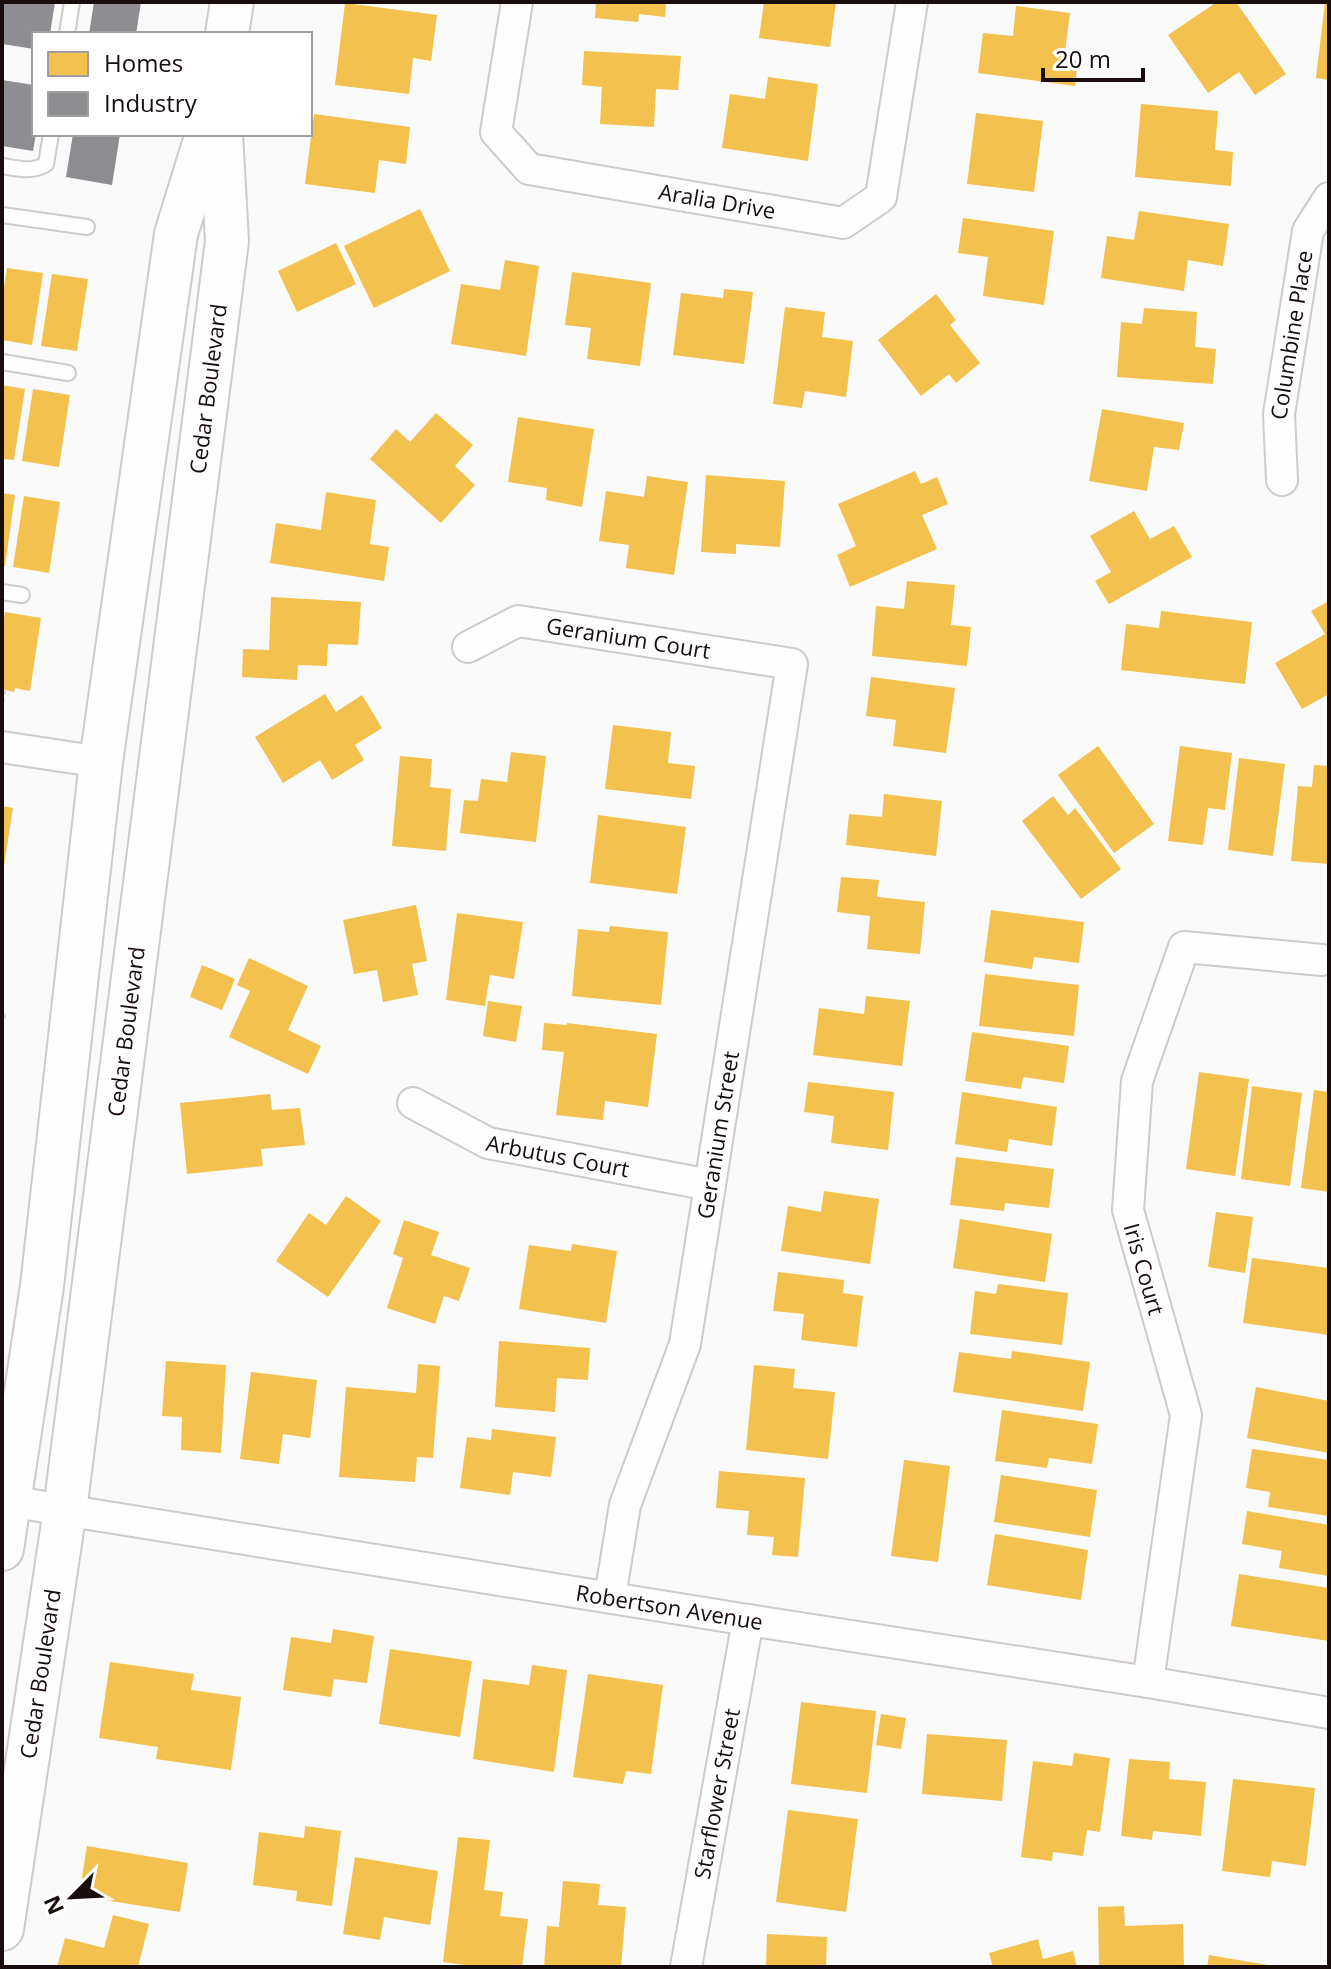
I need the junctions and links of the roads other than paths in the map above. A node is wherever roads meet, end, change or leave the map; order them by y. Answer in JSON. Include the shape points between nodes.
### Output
{"nodes":[{"id":1,"x":72,"y":2,"type":"edge"},
{"id":2,"x":232,"y":2,"type":"edge"},
{"id":3,"x":517,"y":2,"type":"edge"},
{"id":4,"x":912,"y":2,"type":"edge"},
{"id":5,"x":67,"y":32,"type":"edge"},
{"id":6,"x":227,"y":32,"type":"edge"},
{"id":7,"x":51,"y":136,"type":"edge"},
{"id":8,"x":206,"y":136,"type":"edge"},
{"id":9,"x":221,"y":136,"type":"edge"},
{"id":10,"x":2,"y":166,"type":"edge"},
{"id":11,"x":1329,"y":198,"type":"edge"},
{"id":12,"x":2,"y":215,"type":"edge"},
{"id":13,"x":87,"y":227,"type":"dead end"},
{"id":14,"x":2,"y":362,"type":"edge"},
{"id":15,"x":68,"y":373,"type":"dead end"},
{"id":16,"x":1282,"y":480,"type":"dead end"},
{"id":17,"x":2,"y":592,"type":"edge"},
{"id":18,"x":22,"y":595,"type":"dead end"},
{"id":19,"x":468,"y":647,"type":"dead end"},
{"id":20,"x":792,"y":664,"type":"joint"},
{"id":21,"x":2,"y":747,"type":"edge"},
{"id":22,"x":101,"y":762,"type":"junction"},
{"id":23,"x":1322,"y":960,"type":"dead end"},
{"id":24,"x":413,"y":1103,"type":"dead end"},
{"id":25,"x":710,"y":1185,"type":"junction"},
{"id":26,"x":6,"y":1501,"type":"edge"},
{"id":27,"x":65,"y":1510,"type":"junction"},
{"id":28,"x":2,"y":1549,"type":"edge"},
{"id":29,"x":610,"y":1597,"type":"junction"},
{"id":30,"x":748,"y":1620,"type":"junction"},
{"id":31,"x":1148,"y":1682,"type":"junction"},
{"id":32,"x":1329,"y":1713,"type":"edge"},
{"id":33,"x":2,"y":1929,"type":"edge"},
{"id":34,"x":686,"y":1967,"type":"edge"}],
"edges":[{"from":1,"to":5,"type":"lane"},
{"from":2,"to":6,"type":"main road"},
{"from":3,"to":4,"type":"street","name":"Aralia Drive","via":[[496,132],[529,169],[843,223],[881,197]]},
{"from":7,"to":10,"type":"lane","via":[[46,164],[38,169]]},
{"from":8,"to":22,"type":"main road","via":[[176,234]]},
{"from":9,"to":27,"type":"main road","name":"Cedar Boulevard","via":[[227,241]]},
{"from":11,"to":16,"type":"street","name":"Columbine Place","via":[[1308,231],[1279,414]]},
{"from":12,"to":13,"type":"lane"},
{"from":14,"to":15,"type":"lane"},
{"from":17,"to":18,"type":"lane"},
{"from":19,"to":20,"type":"street","name":"Geranium Court","via":[[518,621]]},
{"from":20,"to":25,"type":"street","name":"Geranium Street"},
{"from":21,"to":22,"type":"street"},
{"from":22,"to":26,"type":"main road","via":[[42,1286]]},
{"from":23,"to":31,"type":"street","name":"Iris Court","via":[[1184,947],[1137,1081],[1128,1210],[1186,1415]]},
{"from":24,"to":25,"type":"street","name":"Arbutus Court","via":[[488,1143]]},
{"from":25,"to":29,"type":"street","name":"Geranium Street","via":[[685,1344],[625,1505]]},
{"from":26,"to":27,"type":"street","name":"Robertson Avenue"},
{"from":26,"to":28,"type":"main road"},
{"from":27,"to":29,"type":"street","name":"Robertson Avenue"},
{"from":27,"to":33,"type":"main road","name":"Cedar Boulevard"},
{"from":29,"to":30,"type":"street","name":"Robertson Avenue"},
{"from":30,"to":31,"type":"street","name":"Robertson Avenue"},
{"from":30,"to":34,"type":"street","name":"Starflower Street"},
{"from":31,"to":32,"type":"street","name":"Robertson Avenue"}]}
